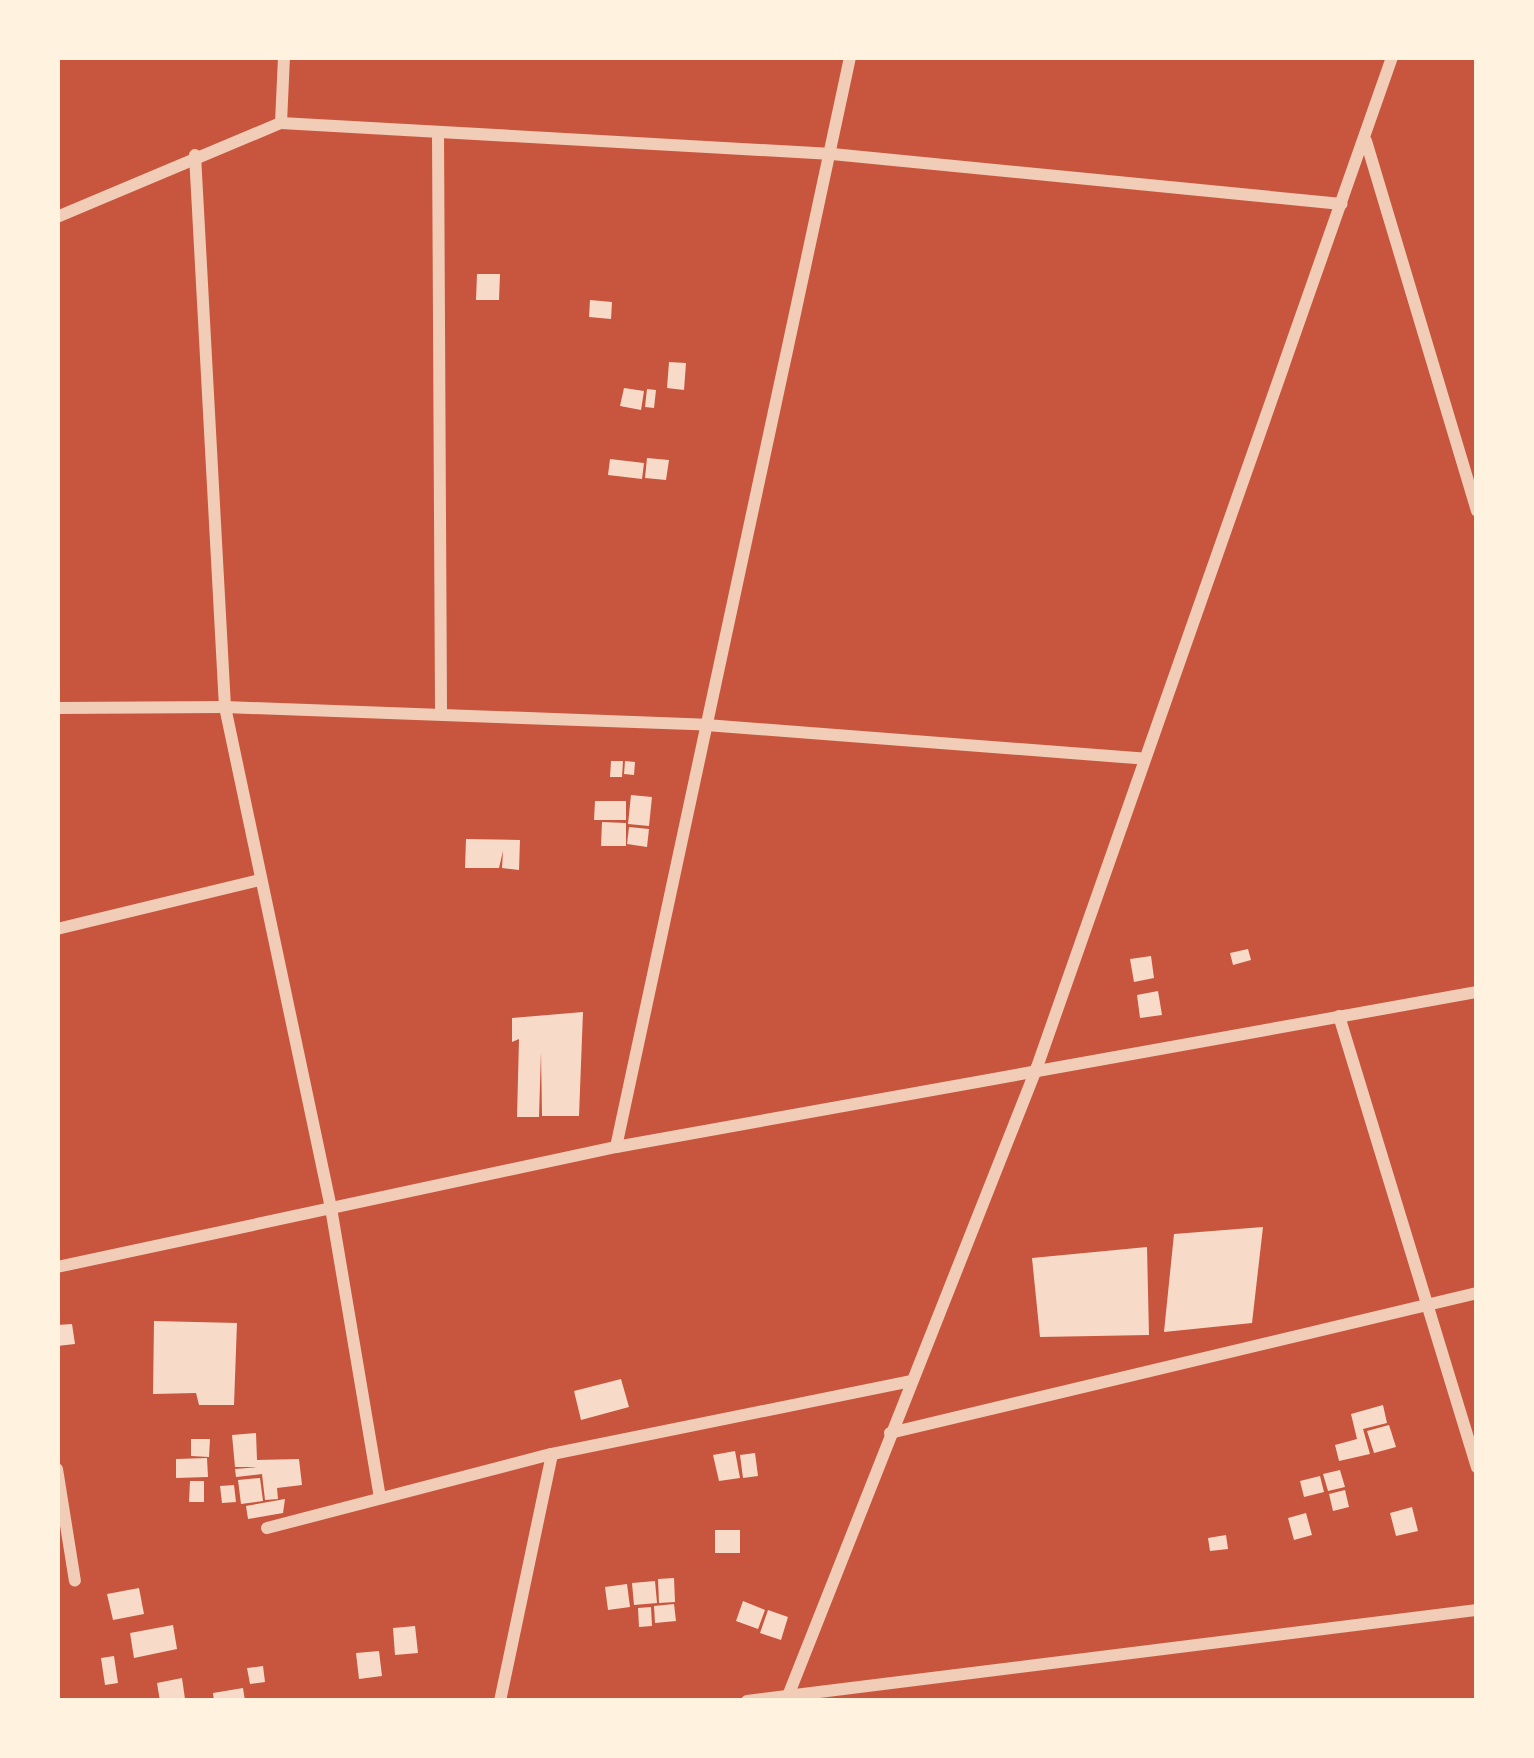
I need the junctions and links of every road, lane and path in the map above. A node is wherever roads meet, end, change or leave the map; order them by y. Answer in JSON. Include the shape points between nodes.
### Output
{"nodes":[{"id":1,"x":284,"y":57,"type":"edge"},
{"id":2,"x":850,"y":57,"type":"edge"},
{"id":3,"x":1392,"y":57,"type":"edge"},
{"id":4,"x":281,"y":123,"type":"junction"},
{"id":5,"x":438,"y":133,"type":"junction"},
{"id":6,"x":1365,"y":140,"type":"junction"},
{"id":7,"x":832,"y":154,"type":"junction"},
{"id":8,"x":195,"y":155,"type":"junction"},
{"id":9,"x":1342,"y":204,"type":"junction"},
{"id":10,"x":57,"y":218,"type":"edge"},
{"id":11,"x":1477,"y":511,"type":"edge"},
{"id":12,"x":225,"y":707,"type":"junction"},
{"id":13,"x":57,"y":708,"type":"edge"},
{"id":14,"x":441,"y":713,"type":"junction"},
{"id":15,"x":706,"y":725,"type":"junction"},
{"id":16,"x":1143,"y":759,"type":"junction"},
{"id":17,"x":259,"y":880,"type":"junction"},
{"id":18,"x":57,"y":929,"type":"edge"},
{"id":19,"x":1477,"y":992,"type":"edge"},
{"id":20,"x":1339,"y":1016,"type":"junction"},
{"id":21,"x":1037,"y":1067,"type":"junction"},
{"id":22,"x":616,"y":1147,"type":"junction"},
{"id":23,"x":331,"y":1208,"type":"junction"},
{"id":24,"x":57,"y":1268,"type":"edge"},
{"id":25,"x":1477,"y":1293,"type":"edge"},
{"id":26,"x":1430,"y":1304,"type":"junction"},
{"id":27,"x":910,"y":1381,"type":"junction"},
{"id":28,"x":890,"y":1433,"type":"junction"},
{"id":29,"x":552,"y":1454,"type":"junction"},
{"id":30,"x":1477,"y":1467,"type":"edge"},
{"id":31,"x":57,"y":1469,"type":"edge"},
{"id":32,"x":380,"y":1497,"type":"junction"},
{"id":33,"x":267,"y":1528,"type":"dead end"},
{"id":34,"x":75,"y":1581,"type":"dead end"},
{"id":35,"x":1477,"y":1610,"type":"edge"},
{"id":36,"x":787,"y":1698,"type":"edge"},
{"id":37,"x":500,"y":1701,"type":"edge"},
{"id":38,"x":747,"y":1701,"type":"edge"}],
"edges":[{"from":1,"to":4,"type":"street"},
{"from":2,"to":7,"type":"street"},
{"from":3,"to":6,"type":"street"},
{"from":4,"to":5,"type":"street"},
{"from":4,"to":8,"type":"street"},
{"from":5,"to":7,"type":"street"},
{"from":5,"to":14,"type":"street"},
{"from":6,"to":9,"type":"street"},
{"from":6,"to":11,"type":"street"},
{"from":7,"to":9,"type":"street"},
{"from":7,"to":15,"type":"street"},
{"from":8,"to":10,"type":"street"},
{"from":8,"to":12,"type":"street"},
{"from":9,"to":16,"type":"street"},
{"from":12,"to":13,"type":"street"},
{"from":12,"to":14,"type":"street"},
{"from":12,"to":17,"type":"street"},
{"from":14,"to":15,"type":"street"},
{"from":15,"to":16,"type":"street"},
{"from":15,"to":22,"type":"street"},
{"from":16,"to":21,"type":"street"},
{"from":17,"to":18,"type":"street"},
{"from":17,"to":23,"type":"street"},
{"from":19,"to":20,"type":"street"},
{"from":20,"to":21,"type":"street"},
{"from":20,"to":26,"type":"street"},
{"from":21,"to":22,"type":"street"},
{"from":21,"to":27,"type":"street"},
{"from":22,"to":23,"type":"street"},
{"from":23,"to":24,"type":"street"},
{"from":23,"to":32,"type":"street"},
{"from":25,"to":26,"type":"street"},
{"from":26,"to":28,"type":"street"},
{"from":26,"to":30,"type":"street"},
{"from":27,"to":28,"type":"street"},
{"from":27,"to":29,"type":"street"},
{"from":28,"to":36,"type":"street"},
{"from":29,"to":32,"type":"street"},
{"from":29,"to":37,"type":"street"},
{"from":31,"to":34,"type":"street"},
{"from":32,"to":33,"type":"street"},
{"from":35,"to":36,"type":"street"},
{"from":36,"to":38,"type":"street"}]}
